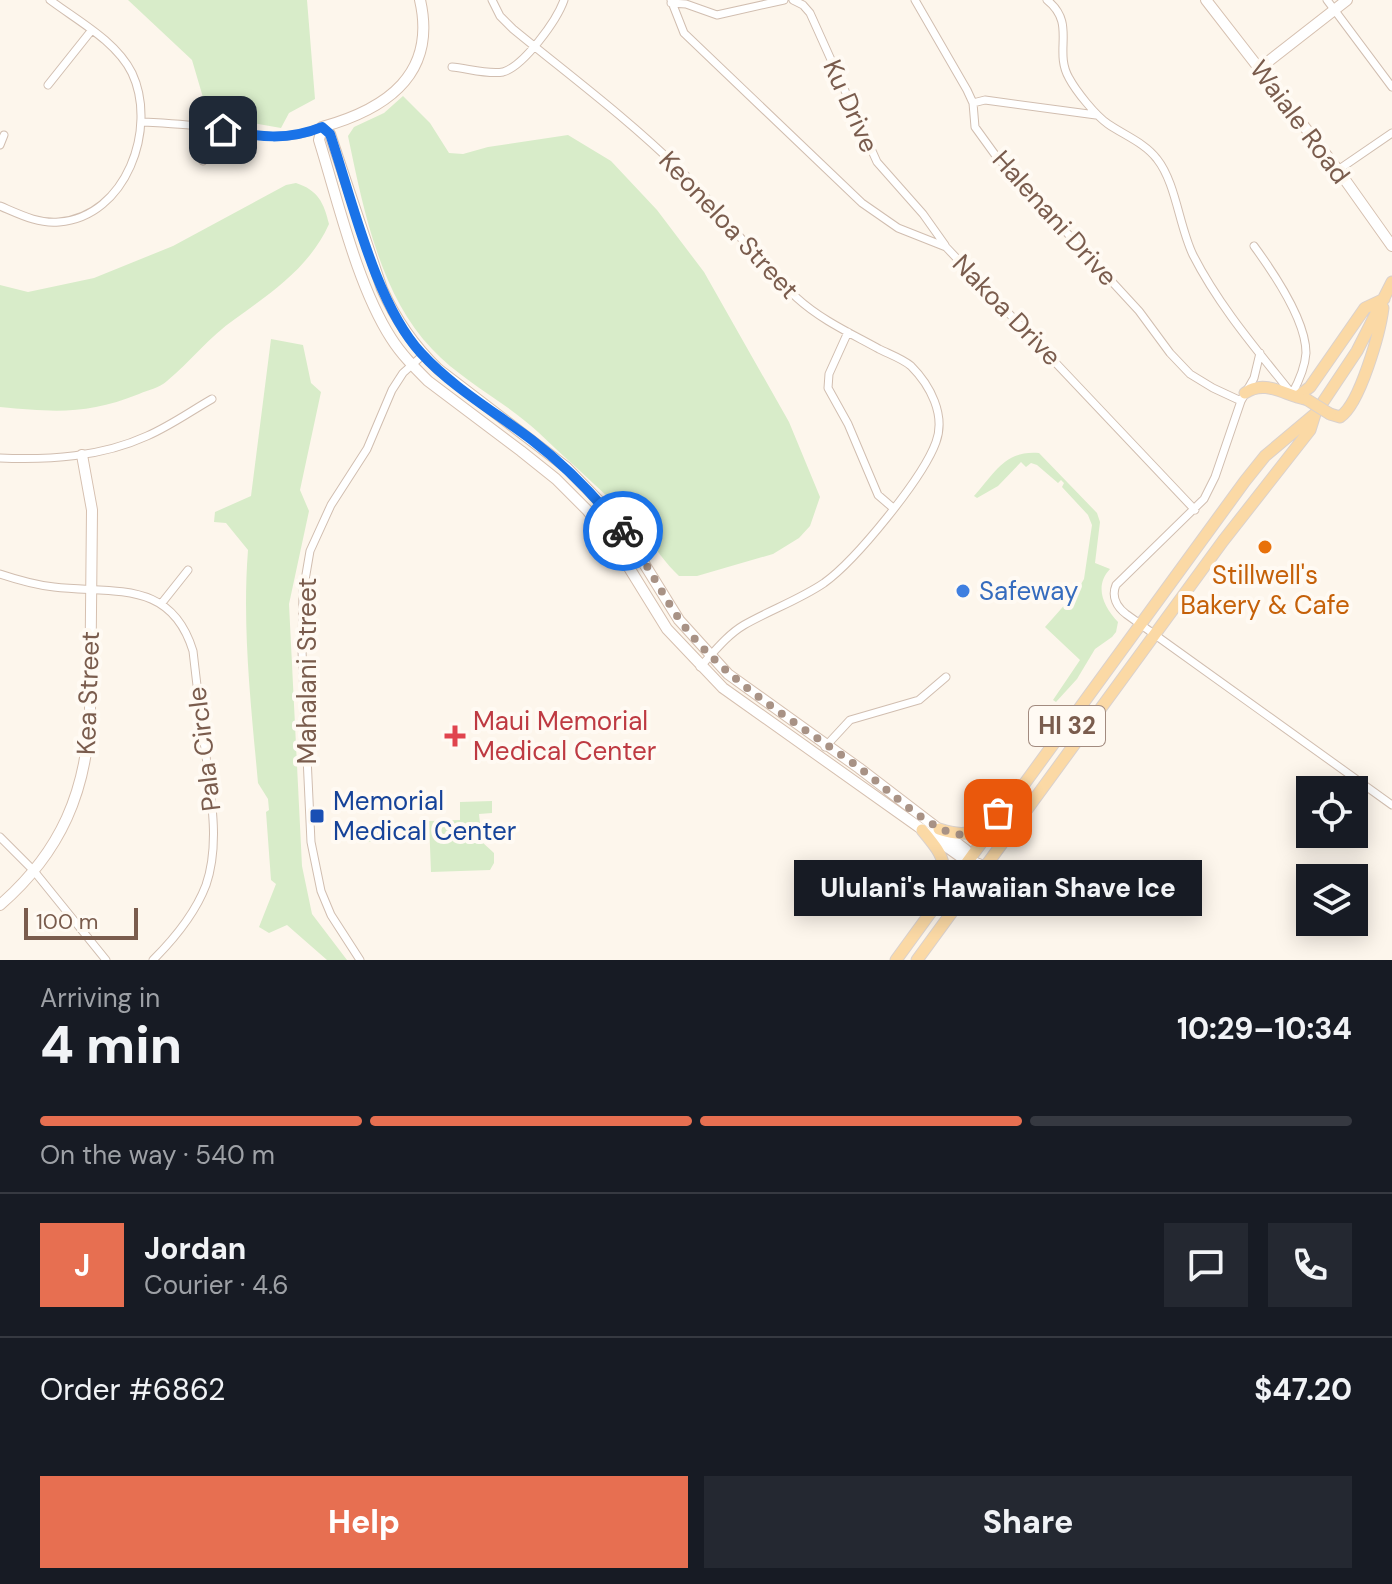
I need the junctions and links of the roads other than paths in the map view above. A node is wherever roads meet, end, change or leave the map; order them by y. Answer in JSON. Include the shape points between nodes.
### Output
{"nodes":[{"id":1,"x":50,"y":0,"type":"edge"},
{"id":2,"x":420,"y":0,"type":"edge"},
{"id":3,"x":492,"y":0,"type":"edge"},
{"id":4,"x":564,"y":0,"type":"edge"},
{"id":5,"x":784,"y":0,"type":"edge"},
{"id":6,"x":793,"y":0,"type":"edge"},
{"id":7,"x":915,"y":0,"type":"edge"},
{"id":8,"x":1047,"y":0,"type":"edge"},
{"id":9,"x":1206,"y":0,"type":"edge"},
{"id":10,"x":1327,"y":0,"type":"edge"},
{"id":11,"x":1347,"y":0,"type":"edge"},
{"id":12,"x":671,"y":2,"type":"edge"},
{"id":13,"x":1335,"y":10,"type":"junction"},
{"id":14,"x":91,"y":31,"type":"junction"},
{"id":15,"x":534,"y":46,"type":"junction"},
{"id":16,"x":452,"y":67,"type":"dead end"},
{"id":17,"x":1260,"y":68,"type":"junction"},
{"id":18,"x":48,"y":85,"type":"dead end"},
{"id":19,"x":1392,"y":87,"type":"edge"},
{"id":20,"x":973,"y":103,"type":"junction"},
{"id":21,"x":1096,"y":115,"type":"junction"},
{"id":22,"x":143,"y":122,"type":"junction"},
{"id":23,"x":206,"y":127,"type":"junction"},
{"id":24,"x":322,"y":127,"type":"junction"},
{"id":25,"x":1392,"y":133,"type":"edge"},
{"id":26,"x":4,"y":135,"type":"dead end"},
{"id":27,"x":0,"y":145,"type":"edge"},
{"id":28,"x":203,"y":161,"type":"dead end"},
{"id":29,"x":1338,"y":170,"type":"junction"},
{"id":30,"x":0,"y":206,"type":"edge"},
{"id":31,"x":1254,"y":246,"type":"dead end"},
{"id":32,"x":1392,"y":246,"type":"edge"},
{"id":33,"x":946,"y":247,"type":"junction"},
{"id":34,"x":1389,"y":289,"type":"edge"},
{"id":35,"x":848,"y":332,"type":"junction"},
{"id":36,"x":1260,"y":353,"type":"junction"},
{"id":37,"x":423,"y":355,"type":"junction"},
{"id":38,"x":412,"y":365,"type":"junction"},
{"id":39,"x":1243,"y":397,"type":"junction"},
{"id":40,"x":1298,"y":397,"type":"junction"},
{"id":41,"x":212,"y":399,"type":"dead end"},
{"id":42,"x":1315,"y":414,"type":"junction"},
{"id":43,"x":82,"y":455,"type":"junction"},
{"id":44,"x":0,"y":458,"type":"edge"},
{"id":45,"x":1245,"y":481,"type":"junction"},
{"id":46,"x":893,"y":508,"type":"junction"},
{"id":47,"x":1195,"y":510,"type":"junction"},
{"id":48,"x":1223,"y":510,"type":"junction"},
{"id":49,"x":1248,"y":510,"type":"junction"},
{"id":50,"x":188,"y":570,"type":"dead end"},
{"id":51,"x":0,"y":574,"type":"edge"},
{"id":52,"x":90,"y":589,"type":"junction"},
{"id":53,"x":161,"y":604,"type":"junction"},
{"id":54,"x":1140,"y":625,"type":"junction"},
{"id":55,"x":1155,"y":635,"type":"junction"},
{"id":56,"x":710,"y":656,"type":"junction"},
{"id":57,"x":700,"y":667,"type":"junction"},
{"id":58,"x":946,"y":677,"type":"dead end"},
{"id":59,"x":827,"y":745,"type":"junction"},
{"id":60,"x":819,"y":755,"type":"junction"},
{"id":61,"x":1014,"y":799,"type":"junction"},
{"id":62,"x":1392,"y":805,"type":"edge"},
{"id":63,"x":939,"y":829,"type":"junction"},
{"id":64,"x":922,"y":830,"type":"junction"},
{"id":65,"x":0,"y":837,"type":"edge"},
{"id":66,"x":971,"y":859,"type":"junction"},
{"id":67,"x":986,"y":867,"type":"junction"},
{"id":68,"x":34,"y":871,"type":"junction"},
{"id":69,"x":0,"y":905,"type":"edge"},
{"id":70,"x":923,"y":924,"type":"junction"},
{"id":71,"x":106,"y":960,"type":"edge"},
{"id":72,"x":153,"y":960,"type":"edge"},
{"id":73,"x":360,"y":960,"type":"edge"},
{"id":74,"x":896,"y":960,"type":"edge"},
{"id":75,"x":917,"y":960,"type":"edge"}],
"edges":[{"from":1,"to":14,"type":"street"},
{"from":2,"to":24,"type":"main road","via":[[421,49],[399,87],[373,109]]},
{"from":3,"to":15,"type":"street","name":"Keoneloa Street","via":[[500,16]]},
{"from":4,"to":15,"type":"street"},
{"from":5,"to":12,"type":"street","via":[[717,15]]},
{"from":6,"to":33,"type":"street","name":"Ku Drive","via":[[810,13],[877,162]]},
{"from":7,"to":20,"type":"street","name":"Halenani Drive"},
{"from":8,"to":21,"type":"street","via":[[1058,9],[1064,26],[1064,68]]},
{"from":9,"to":17,"type":"main road","name":"Waiale Road"},
{"from":10,"to":13,"type":"street"},
{"from":11,"to":13,"type":"main road"},
{"from":12,"to":33,"type":"street","name":"Nakoa Drive","via":[[684,33],[862,203],[898,228]]},
{"from":13,"to":17,"type":"main road"},
{"from":13,"to":19,"type":"street"},
{"from":14,"to":18,"type":"street"},
{"from":14,"to":22,"type":"street","via":[[131,71]]},
{"from":15,"to":16,"type":"street","via":[[518,64],[501,72]]},
{"from":15,"to":35,"type":"street","name":"Keoneloa Street","via":[[679,169],[799,301]]},
{"from":17,"to":29,"type":"main road","name":"Waiale Road"},
{"from":20,"to":21,"type":"street","via":[[985,100]]},
{"from":20,"to":39,"type":"street","name":"Halenani Drive","via":[[975,127],[996,156],[1139,311],[1170,353],[1198,379]]},
{"from":21,"to":36,"type":"street","via":[[1156,156],[1193,255]]},
{"from":22,"to":23,"type":"street"},
{"from":22,"to":30,"type":"street","via":[[123,179],[95,210],[59,222]]},
{"from":23,"to":24,"type":"street","via":[[279,137]]},
{"from":23,"to":28,"type":"street"},
{"from":24,"to":37,"type":"main road","via":[[330,134],[387,300]]},
{"from":24,"to":38,"type":"main road","via":[[319,140],[368,294]]},
{"from":25,"to":29,"type":"street"},
{"from":26,"to":27,"type":"street"},
{"from":29,"to":32,"type":"main road","name":"Waiale Road"},
{"from":31,"to":40,"type":"street","via":[[1303,333],[1305,362]]},
{"from":33,"to":47,"type":"street","name":"Nakoa Drive"},
{"from":34,"to":40,"type":"main road","via":[[1365,308]]},
{"from":34,"to":40,"type":"main road","bridge":true,"via":[[1375,350],[1347,413],[1332,415]]},
{"from":34,"to":42,"type":"main road","number":"HI 32","via":[[1357,351]]},
{"from":35,"to":46,"type":"street","via":[[828,388],[878,495]]},
{"from":35,"to":46,"type":"street","name":"Keoneloa Street","via":[[909,364],[937,407],[938,440]]},
{"from":36,"to":39,"type":"street"},
{"from":36,"to":40,"type":"street"},
{"from":37,"to":38,"type":"street","name":"Mahalani Street"},
{"from":37,"to":56,"type":"main road","via":[[566,467],[598,500],[679,620]]},
{"from":38,"to":57,"type":"main road","via":[[556,479],[587,510],[667,629]]},
{"from":38,"to":73,"type":"street","name":"Mahalani Street","via":[[392,390],[367,449],[331,505],[310,551],[303,592],[311,842],[321,891]]},
{"from":39,"to":40,"type":"main road","via":[[1259,386]]},
{"from":39,"to":47,"type":"street","via":[[1215,477]]},
{"from":41,"to":43,"type":"street","via":[[150,435]]},
{"from":42,"to":45,"type":"main road","number":"HI 32","via":[[1265,456]]},
{"from":42,"to":49,"type":"main road","number":"HI 32","via":[[1310,430]]},
{"from":43,"to":44,"type":"street"},
{"from":43,"to":52,"type":"main road","name":"Kea Street","via":[[92,510]]},
{"from":45,"to":48,"type":"main road","number":"HI 32"},
{"from":45,"to":49,"type":"main road","via":[[1242,492]]},
{"from":46,"to":56,"type":"street","name":"Keoneloa Street","via":[[854,557],[824,583],[741,626]]},
{"from":47,"to":54,"type":"street","via":[[1114,589],[1119,609]]},
{"from":48,"to":49,"type":"main road"},
{"from":48,"to":54,"type":"main road","number":"HI 32"},
{"from":49,"to":55,"type":"main road","number":"HI 32"},
{"from":50,"to":53,"type":"street"},
{"from":51,"to":52,"type":"street","via":[[43,586]]},
{"from":52,"to":53,"type":"street","via":[[141,594]]},
{"from":52,"to":68,"type":"main road","name":"Kea Street","via":[[84,773],[59,836]]},
{"from":53,"to":72,"type":"street","name":"Pala Circle","via":[[183,626],[193,651],[214,827],[199,901]]},
{"from":54,"to":55,"type":"street"},
{"from":54,"to":61,"type":"main road","number":"HI 32"},
{"from":55,"to":62,"type":"street"},
{"from":55,"to":67,"type":"main road","number":"HI 32"},
{"from":56,"to":57,"type":"street","name":"Keoneloa Street"},
{"from":56,"to":59,"type":"main road"},
{"from":57,"to":60,"type":"main road"},
{"from":58,"to":59,"type":"street","via":[[919,700],[850,720]]},
{"from":59,"to":60,"type":"street"},
{"from":59,"to":63,"type":"main road"},
{"from":60,"to":64,"type":"main road"},
{"from":61,"to":63,"type":"main road","via":[[972,832]]},
{"from":61,"to":66,"type":"main road","number":"HI 32"},
{"from":63,"to":66,"type":"main road"},
{"from":64,"to":66,"type":"main road"},
{"from":64,"to":70,"type":"main road","via":[[945,864]]},
{"from":65,"to":68,"type":"street"},
{"from":66,"to":67,"type":"main road"},
{"from":66,"to":70,"type":"main road","number":"HI 32"},
{"from":67,"to":75,"type":"main road","number":"HI 32"},
{"from":68,"to":69,"type":"main road","name":"Kea Street"},
{"from":68,"to":71,"type":"street"},
{"from":70,"to":74,"type":"main road","number":"HI 32"}]}
